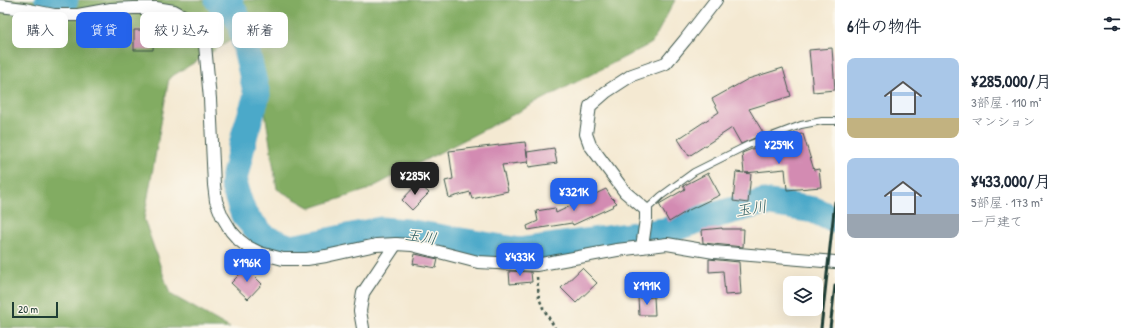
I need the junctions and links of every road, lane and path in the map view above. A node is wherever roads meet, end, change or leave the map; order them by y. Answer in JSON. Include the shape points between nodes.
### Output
{"nodes":[{"id":1,"x":716,"y":0,"type":"edge"},
{"id":2,"x":0,"y":6,"type":"edge"},
{"id":3,"x":835,"y":121,"type":"edge"},
{"id":4,"x":646,"y":214,"type":"junction"},
{"id":5,"x":396,"y":244,"type":"junction"},
{"id":6,"x":642,"y":247,"type":"junction"},
{"id":7,"x":835,"y":262,"type":"edge"},
{"id":8,"x":536,"y":265,"type":"junction"},
{"id":9,"x":363,"y":328,"type":"edge"},
{"id":10,"x":555,"y":328,"type":"edge"}],
"edges":[{"from":1,"to":4,"type":"street","via":[[666,63],[632,75],[590,106],[586,134],[590,145],[625,192]]},
{"from":2,"to":5,"type":"street","via":[[54,15],[78,15],[111,9],[156,8],[174,11],[196,23],[206,45],[216,201],[222,216],[239,240],[260,253],[283,258],[326,256],[376,245]]},
{"from":3,"to":4,"type":"lane","via":[[801,125],[748,145],[694,172],[661,196]]},
{"from":4,"to":6,"type":"street"},
{"from":5,"to":8,"type":"street","via":[[412,245],[478,262]]},
{"from":5,"to":9,"type":"street","via":[[363,293],[360,311]]},
{"from":6,"to":7,"type":"street","via":[[667,244],[714,252]]},
{"from":6,"to":8,"type":"street"},
{"from":8,"to":10,"type":"path","via":[[539,298]]}]}
